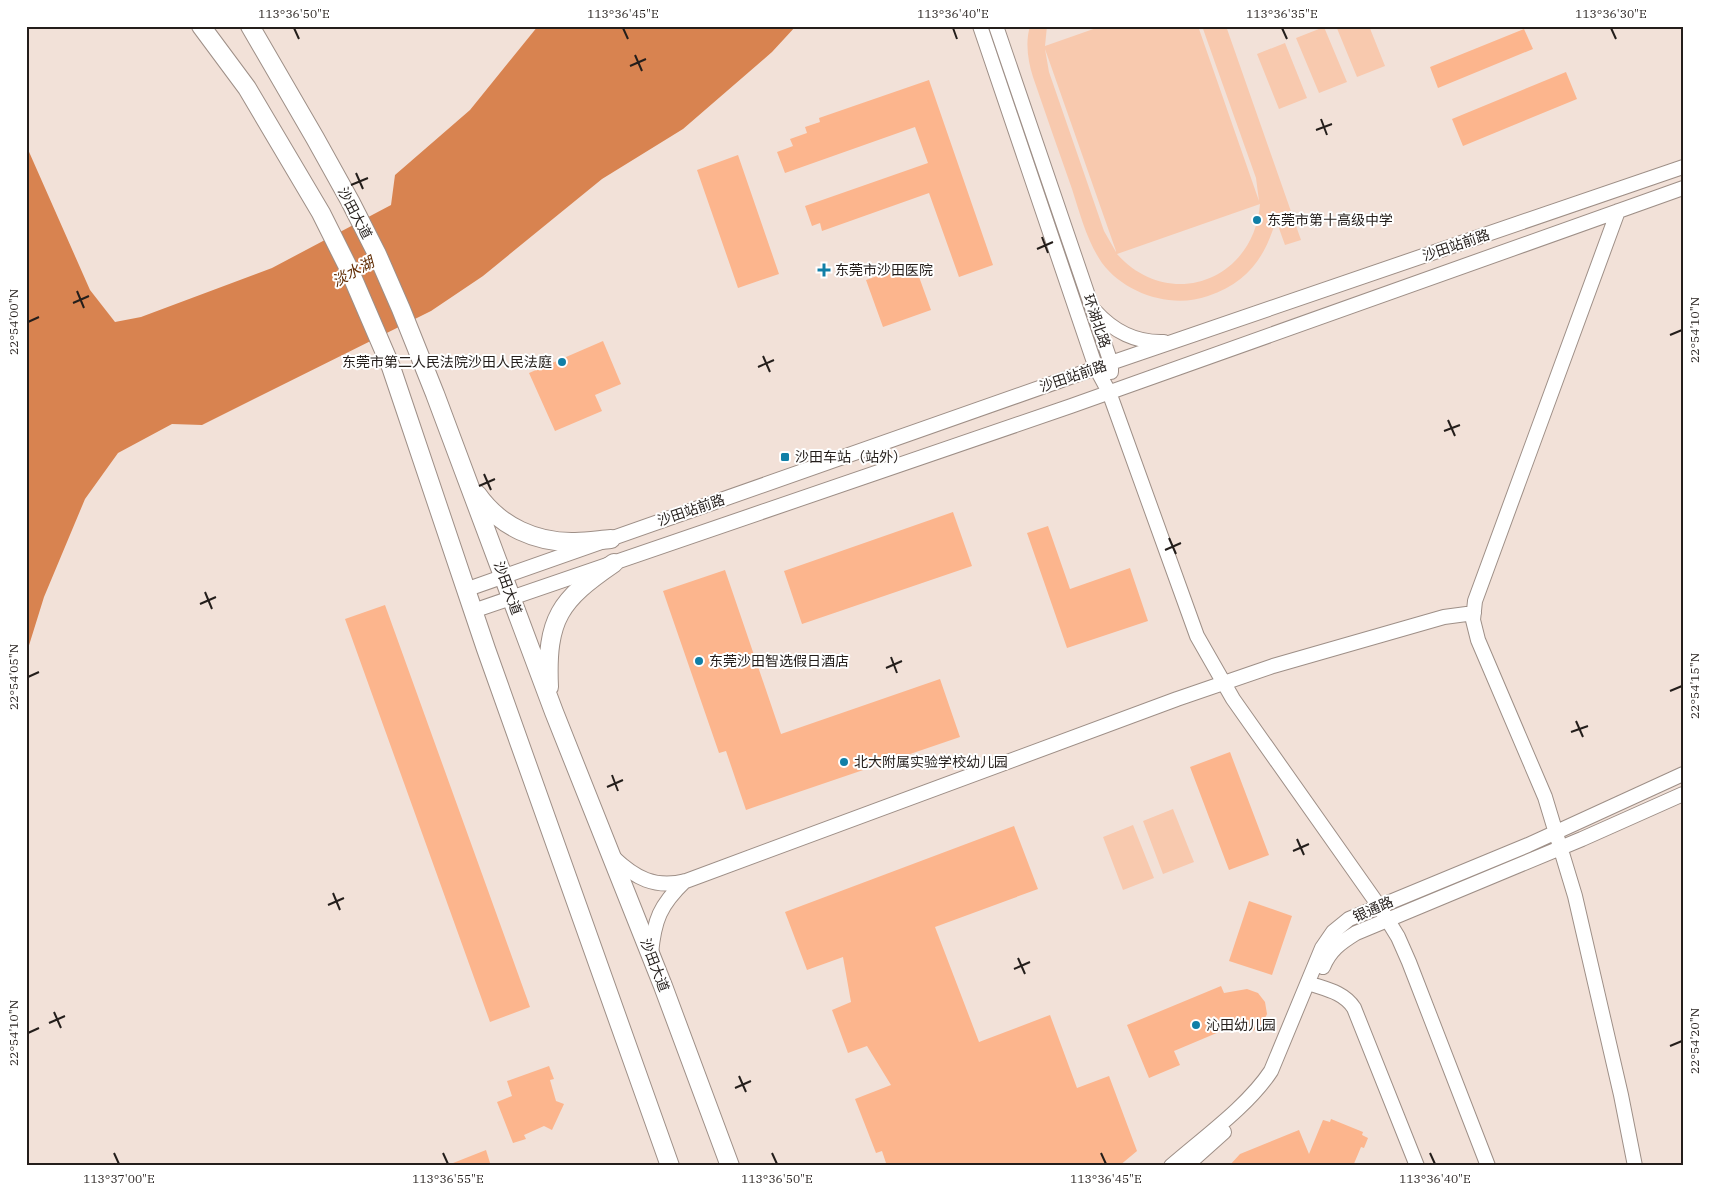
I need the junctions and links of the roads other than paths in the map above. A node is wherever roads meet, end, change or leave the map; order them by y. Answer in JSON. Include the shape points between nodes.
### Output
{"nodes":[{"id":1,"x":201,"y":26,"type":"edge"},
{"id":2,"x":250,"y":26,"type":"edge"},
{"id":3,"x":980,"y":26,"type":"edge"},
{"id":4,"x":996,"y":26,"type":"edge"},
{"id":5,"x":1683,"y":167,"type":"edge"},
{"id":6,"x":1683,"y":188,"type":"edge"},
{"id":7,"x":1618,"y":211,"type":"junction"},
{"id":8,"x":1092,"y":307,"type":"junction"},
{"id":9,"x":1175,"y":341,"type":"junction"},
{"id":10,"x":1111,"y":363,"type":"junction"},
{"id":11,"x":1096,"y":368,"type":"junction"},
{"id":12,"x":1109,"y":392,"type":"junction"},
{"id":13,"x":467,"y":480,"type":"junction"},
{"id":14,"x":610,"y":539,"type":"junction"},
{"id":15,"x":614,"y":563,"type":"junction"},
{"id":16,"x":503,"y":576,"type":"junction"},
{"id":17,"x":465,"y":590,"type":"junction"},
{"id":18,"x":511,"y":598,"type":"junction"},
{"id":19,"x":473,"y":611,"type":"junction"},
{"id":20,"x":1474,"y":613,"type":"junction"},
{"id":21,"x":1223,"y":683,"type":"junction"},
{"id":22,"x":554,"y":712,"type":"junction"},
{"id":23,"x":1683,"y":774,"type":"edge"},
{"id":24,"x":1683,"y":794,"type":"edge"},
{"id":25,"x":1556,"y":832,"type":"junction"},
{"id":26,"x":1560,"y":848,"type":"junction"},
{"id":27,"x":612,"y":856,"type":"junction"},
{"id":28,"x":686,"y":881,"type":"junction"},
{"id":29,"x":1379,"y":906,"type":"junction"},
{"id":30,"x":1388,"y":919,"type":"junction"},
{"id":31,"x":651,"y":955,"type":"junction"},
{"id":32,"x":1312,"y":984,"type":"junction"},
{"id":33,"x":670,"y":1166,"type":"edge"},
{"id":34,"x":730,"y":1166,"type":"edge"},
{"id":35,"x":1170,"y":1166,"type":"edge"},
{"id":36,"x":1186,"y":1166,"type":"edge"},
{"id":37,"x":1417,"y":1166,"type":"edge"},
{"id":38,"x":1488,"y":1166,"type":"edge"},
{"id":39,"x":1635,"y":1166,"type":"edge"}],
"edges":[{"from":1,"to":17,"type":"main road","via":[[247,88],[321,214],[348,267],[391,367]]},
{"from":2,"to":13,"type":"main road","name":"沙田大道","via":[[377,254]]},
{"from":3,"to":11,"type":"street","name":"环湖北路"},
{"from":4,"to":8,"type":"street","name":"环湖北路"},
{"from":5,"to":9,"type":"street","name":"沙田站前路"},
{"from":6,"to":7,"type":"street","name":"沙田站前路"},
{"from":7,"to":12,"type":"street","name":"沙田站前路"},
{"from":7,"to":20,"type":"street","via":[[1475,601]]},
{"from":8,"to":9,"type":"street","via":[[1104,321],[1137,339]]},
{"from":8,"to":10,"type":"street","name":"环湖北路"},
{"from":9,"to":10,"type":"street","name":"沙田站前路"},
{"from":10,"to":11,"type":"street","name":"沙田站前路"},
{"from":10,"to":12,"type":"street","name":"环湖北路"},
{"from":11,"to":12,"type":"street","name":"环湖北路"},
{"from":11,"to":14,"type":"street","name":"沙田站前路"},
{"from":12,"to":15,"type":"street","name":"沙田站前路"},
{"from":12,"to":21,"type":"street","via":[[1197,636]]},
{"from":13,"to":14,"type":"main road","via":[[481,500],[521,532],[545,540]]},
{"from":13,"to":16,"type":"main road","name":"沙田大道"},
{"from":14,"to":16,"type":"street","name":"沙田站前路"},
{"from":15,"to":18,"type":"street","name":"沙田站前路"},
{"from":15,"to":22,"type":"main road","via":[[585,583],[560,611],[553,631],[549,670]]},
{"from":16,"to":17,"type":"street","name":"沙田站前路"},
{"from":16,"to":18,"type":"main road","name":"沙田大道"},
{"from":17,"to":19,"type":"main road"},
{"from":18,"to":19,"type":"street","name":"沙田站前路"},
{"from":18,"to":22,"type":"main road","name":"沙田大道"},
{"from":19,"to":33,"type":"main road"},
{"from":20,"to":21,"type":"street","via":[[1359,641]]},
{"from":20,"to":25,"type":"street","via":[[1478,640]]},
{"from":21,"to":28,"type":"street"},
{"from":21,"to":29,"type":"street"},
{"from":22,"to":27,"type":"main road","name":"沙田大道"},
{"from":23,"to":25,"type":"street","name":"银通路"},
{"from":24,"to":26,"type":"street","name":"银通路"},
{"from":25,"to":26,"type":"street"},
{"from":25,"to":29,"type":"street","name":"银通路"},
{"from":26,"to":30,"type":"street","name":"银通路"},
{"from":26,"to":39,"type":"street","via":[[1575,896]]},
{"from":27,"to":28,"type":"street","via":[[643,880],[673,884]]},
{"from":27,"to":31,"type":"main road","name":"沙田大道"},
{"from":28,"to":31,"type":"street","via":[[666,902],[657,918]]},
{"from":29,"to":30,"type":"street"},
{"from":29,"to":32,"type":"street","name":"银通路","via":[[1349,919],[1333,932],[1322,948]]},
{"from":30,"to":32,"type":"street","name":"银通路","via":[[1356,933],[1337,946]]},
{"from":30,"to":38,"type":"street","via":[[1409,962]]},
{"from":31,"to":34,"type":"main road","name":"沙田大道"},
{"from":32,"to":35,"type":"street","name":"银通路","via":[[1263,1084]]},
{"from":32,"to":36,"type":"street","name":"银通路","via":[[1279,1074],[1269,1091]]},
{"from":32,"to":37,"type":"street","via":[[1343,996],[1354,1008]]}]}
